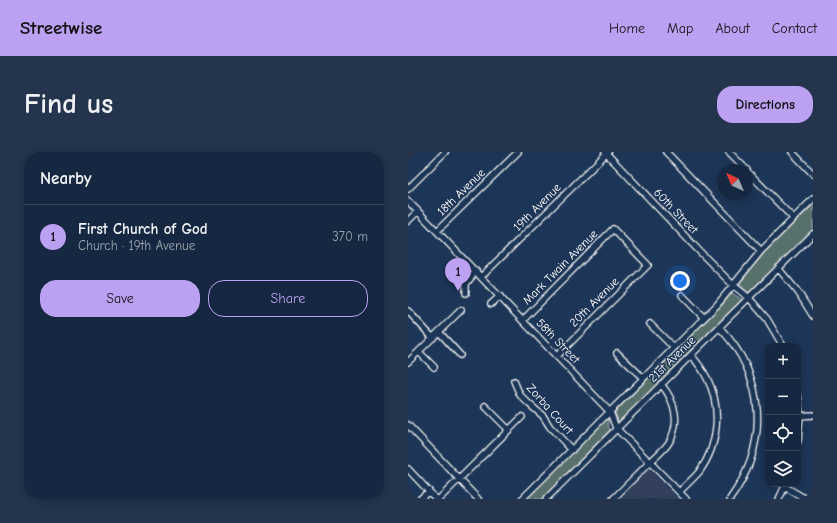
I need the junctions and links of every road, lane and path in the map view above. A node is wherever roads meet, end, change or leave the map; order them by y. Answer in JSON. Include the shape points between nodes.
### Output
{"nodes":[{"id":1,"x":445,"y":152,"type":"edge"},
{"id":2,"x":518,"y":152,"type":"edge"},
{"id":3,"x":666,"y":152,"type":"edge"},
{"id":4,"x":729,"y":152,"type":"edge"},
{"id":5,"x":792,"y":152,"type":"edge"},
{"id":6,"x":607,"y":153,"type":"edge"},
{"id":7,"x":741,"y":164,"type":"edge"},
{"id":8,"x":813,"y":174,"type":"edge"},
{"id":9,"x":753,"y":176,"type":"edge"},
{"id":10,"x":408,"y":189,"type":"edge"},
{"id":11,"x":813,"y":199,"type":"edge"},
{"id":12,"x":408,"y":201,"type":"edge"},
{"id":13,"x":418,"y":211,"type":"junction"},
{"id":14,"x":793,"y":218,"type":"junction"},
{"id":15,"x":408,"y":221,"type":"edge"},
{"id":16,"x":437,"y":231,"type":"junction"},
{"id":17,"x":812,"y":237,"type":"edge"},
{"id":18,"x":761,"y":251,"type":"junction"},
{"id":19,"x":648,"y":265,"type":"joint"},
{"id":20,"x":778,"y":268,"type":"junction"},
{"id":21,"x":476,"y":271,"type":"junction"},
{"id":22,"x":482,"y":277,"type":"junction"},
{"id":23,"x":733,"y":285,"type":"junction"},
{"id":24,"x":466,"y":293,"type":"dead end"},
{"id":25,"x":682,"y":295,"type":"dead end"},
{"id":26,"x":500,"y":296,"type":"junction"},
{"id":27,"x":749,"y":298,"type":"junction"},
{"id":28,"x":491,"y":304,"type":"dead end"},
{"id":29,"x":461,"y":310,"type":"dead end"},
{"id":30,"x":408,"y":312,"type":"edge"},
{"id":31,"x":813,"y":316,"type":"edge"},
{"id":32,"x":704,"y":318,"type":"junction"},
{"id":33,"x":523,"y":320,"type":"junction"},
{"id":34,"x":650,"y":324,"type":"dead end"},
{"id":35,"x":720,"y":328,"type":"junction"},
{"id":36,"x":439,"y":332,"type":"junction"},
{"id":37,"x":433,"y":338,"type":"junction"},
{"id":38,"x":781,"y":343,"type":"edge"},
{"id":39,"x":674,"y":348,"type":"junction"},
{"id":40,"x":419,"y":352,"type":"junction"},
{"id":41,"x":617,"y":352,"type":"dead end"},
{"id":42,"x":460,"y":355,"type":"dead end"},
{"id":43,"x":691,"y":355,"type":"junction"},
{"id":44,"x":557,"y":356,"type":"junction"},
{"id":45,"x":408,"y":362,"type":"edge"},
{"id":46,"x":434,"y":367,"type":"dead end"},
{"id":47,"x":643,"y":378,"type":"junction"},
{"id":48,"x":514,"y":381,"type":"dead end"},
{"id":49,"x":661,"y":384,"type":"junction"},
{"id":50,"x":485,"y":406,"type":"dead end"},
{"id":51,"x":610,"y":412,"type":"junction"},
{"id":52,"x":813,"y":415,"type":"edge"},
{"id":53,"x":801,"y":416,"type":"edge"},
{"id":54,"x":522,"y":417,"type":"dead end"},
{"id":55,"x":408,"y":425,"type":"edge"},
{"id":56,"x":616,"y":428,"type":"junction"},
{"id":57,"x":509,"y":430,"type":"junction"},
{"id":58,"x":572,"y":450,"type":"junction"},
{"id":59,"x":650,"y":462,"type":"junction"},
{"id":60,"x":408,"y":469,"type":"edge"},
{"id":61,"x":459,"y":479,"type":"junction"},
{"id":62,"x":785,"y":487,"type":"edge"},
{"id":63,"x":789,"y":487,"type":"edge"},
{"id":64,"x":429,"y":491,"type":"junction"},
{"id":65,"x":679,"y":492,"type":"junction"},
{"id":66,"x":420,"y":499,"type":"edge"},
{"id":67,"x":438,"y":499,"type":"edge"},
{"id":68,"x":478,"y":499,"type":"edge"},
{"id":69,"x":522,"y":499,"type":"edge"},
{"id":70,"x":546,"y":499,"type":"edge"},
{"id":71,"x":613,"y":499,"type":"edge"},
{"id":72,"x":686,"y":499,"type":"edge"},
{"id":73,"x":730,"y":499,"type":"edge"},
{"id":74,"x":779,"y":499,"type":"edge"},
{"id":75,"x":806,"y":499,"type":"edge"}],
"edges":[{"from":1,"to":10,"type":"street"},
{"from":2,"to":16,"type":"street","name":"18th Avenue"},
{"from":3,"to":18,"type":"street"},
{"from":4,"to":7,"type":"street"},
{"from":5,"to":8,"type":"street"},
{"from":6,"to":22,"type":"street","name":"19th Avenue"},
{"from":6,"to":23,"type":"street","name":"60th Street"},
{"from":9,"to":14,"type":"street"},
{"from":11,"to":14,"type":"street","name":"21st Avenue"},
{"from":12,"to":13,"type":"street","name":"58th Street"},
{"from":13,"to":15,"type":"street"},
{"from":13,"to":16,"type":"street","name":"58th Street"},
{"from":14,"to":18,"type":"street","name":"21st Avenue"},
{"from":16,"to":21,"type":"street","name":"58th Street"},
{"from":17,"to":20,"type":"street","name":"21st Avenue"},
{"from":18,"to":23,"type":"street","name":"21st Avenue"},
{"from":19,"to":33,"type":"street","name":"Mark Twain Avenue","via":[[613,229]]},
{"from":19,"to":44,"type":"street","name":"20th Avenue"},
{"from":20,"to":27,"type":"street","name":"21st Avenue"},
{"from":20,"to":31,"type":"street","via":[[798,292]]},
{"from":21,"to":22,"type":"street","name":"58th Street"},
{"from":21,"to":24,"type":"street","via":[[466,284]]},
{"from":22,"to":26,"type":"street","name":"58th Street"},
{"from":23,"to":27,"type":"street","name":"60th Street"},
{"from":23,"to":32,"type":"street","name":"21st Avenue"},
{"from":25,"to":32,"type":"street"},
{"from":26,"to":28,"type":"street"},
{"from":26,"to":33,"type":"street","name":"58th Street"},
{"from":27,"to":35,"type":"street","name":"21st Avenue"},
{"from":27,"to":38,"type":"street","name":"60th Street","via":[[767,319]]},
{"from":29,"to":36,"type":"street"},
{"from":30,"to":37,"type":"street"},
{"from":32,"to":39,"type":"street","name":"21st Avenue"},
{"from":33,"to":44,"type":"street","name":"58th Street"},
{"from":34,"to":39,"type":"street"},
{"from":35,"to":43,"type":"street","name":"21st Avenue"},
{"from":35,"to":73,"type":"street","via":[[736,347],[748,369],[758,415],[751,460]]},
{"from":36,"to":37,"type":"street"},
{"from":36,"to":42,"type":"street"},
{"from":37,"to":40,"type":"street"},
{"from":39,"to":47,"type":"street","name":"21st Avenue"},
{"from":40,"to":45,"type":"street"},
{"from":40,"to":46,"type":"street"},
{"from":41,"to":47,"type":"street","name":"21st Avenue"},
{"from":43,"to":49,"type":"street","name":"21st Avenue"},
{"from":43,"to":65,"type":"street","via":[[712,388],[716,425],[713,443],[704,464]]},
{"from":44,"to":51,"type":"street","name":"58th Street"},
{"from":47,"to":51,"type":"street","name":"21st Avenue"},
{"from":48,"to":58,"type":"street","name":"Zorba Court","via":[[520,396],[543,416]]},
{"from":49,"to":56,"type":"street","name":"21st Avenue"},
{"from":49,"to":59,"type":"street","via":[[673,403],[675,427],[667,445]]},
{"from":50,"to":57,"type":"street"},
{"from":51,"to":56,"type":"street","name":"58th Street"},
{"from":51,"to":58,"type":"street","name":"21st Avenue"},
{"from":52,"to":53,"type":"street"},
{"from":54,"to":57,"type":"street"},
{"from":55,"to":61,"type":"street"},
{"from":56,"to":59,"type":"street","name":"58th Street"},
{"from":56,"to":70,"type":"street","name":"21st Avenue"},
{"from":57,"to":61,"type":"street"},
{"from":58,"to":69,"type":"street","name":"21st Avenue"},
{"from":59,"to":65,"type":"street","name":"58th Street"},
{"from":59,"to":71,"type":"street"},
{"from":60,"to":64,"type":"street"},
{"from":61,"to":67,"type":"street"},
{"from":61,"to":68,"type":"street"},
{"from":62,"to":74,"type":"street"},
{"from":63,"to":75,"type":"street"},
{"from":64,"to":66,"type":"street"},
{"from":64,"to":67,"type":"street"},
{"from":65,"to":72,"type":"street","name":"58th Street"}]}
